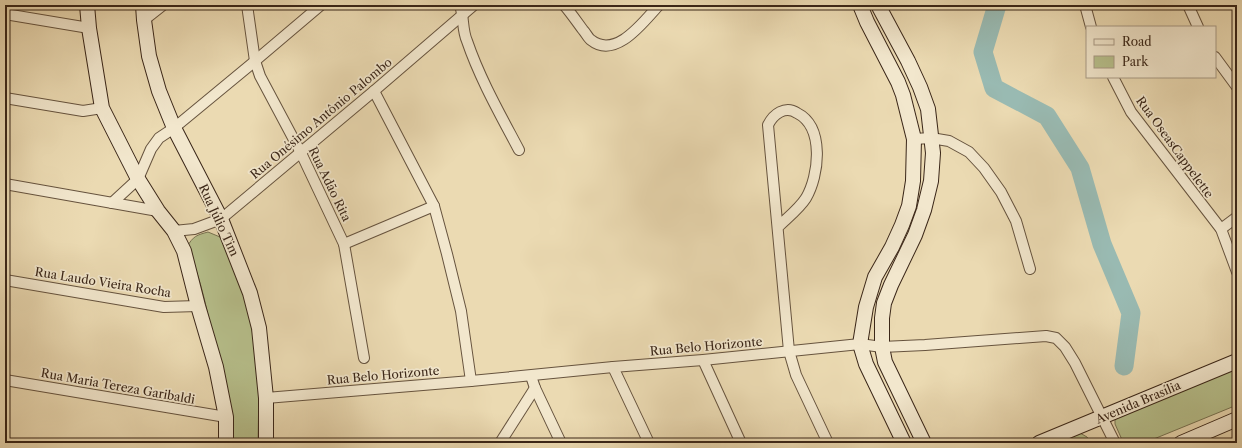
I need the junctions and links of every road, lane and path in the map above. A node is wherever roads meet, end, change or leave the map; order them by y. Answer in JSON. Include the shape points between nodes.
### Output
{"nodes":[{"id":1,"x":87,"y":5,"type":"edge"},
{"id":2,"x":143,"y":5,"type":"edge"},
{"id":3,"x":163,"y":5,"type":"edge"},
{"id":4,"x":247,"y":5,"type":"edge"},
{"id":5,"x":320,"y":5,"type":"edge"},
{"id":6,"x":474,"y":5,"type":"edge"},
{"id":7,"x":564,"y":5,"type":"edge"},
{"id":8,"x":659,"y":5,"type":"edge"},
{"id":9,"x":860,"y":5,"type":"edge"},
{"id":10,"x":878,"y":5,"type":"edge"},
{"id":11,"x":1085,"y":5,"type":"edge"},
{"id":12,"x":1188,"y":5,"type":"edge"},
{"id":13,"x":461,"y":9,"type":"edge"},
{"id":14,"x":5,"y":14,"type":"edge"},
{"id":15,"x":144,"y":20,"type":"junction"},
{"id":16,"x":1091,"y":26,"type":"edge"},
{"id":17,"x":1198,"y":26,"type":"edge"},
{"id":18,"x":89,"y":28,"type":"junction"},
{"id":19,"x":1216,"y":59,"type":"edge"},
{"id":20,"x":255,"y":61,"type":"junction"},
{"id":21,"x":1114,"y":78,"type":"edge"},
{"id":22,"x":1237,"y":87,"type":"edge"},
{"id":23,"x":374,"y":91,"type":"junction"},
{"id":24,"x":5,"y":98,"type":"edge"},
{"id":25,"x":102,"y":108,"type":"junction"},
{"id":26,"x":174,"y":128,"type":"junction"},
{"id":27,"x":931,"y":138,"type":"junction"},
{"id":28,"x":914,"y":139,"type":"junction"},
{"id":29,"x":519,"y":150,"type":"dead end"},
{"id":30,"x":301,"y":152,"type":"junction"},
{"id":31,"x":138,"y":179,"type":"junction"},
{"id":32,"x":5,"y":184,"type":"edge"},
{"id":33,"x":112,"y":203,"type":"junction"},
{"id":34,"x":434,"y":206,"type":"junction"},
{"id":35,"x":158,"y":211,"type":"junction"},
{"id":36,"x":1237,"y":217,"type":"edge"},
{"id":37,"x":221,"y":219,"type":"junction"},
{"id":38,"x":778,"y":227,"type":"junction"},
{"id":39,"x":1221,"y":229,"type":"junction"},
{"id":40,"x":174,"y":231,"type":"junction"},
{"id":41,"x":344,"y":244,"type":"junction"},
{"id":42,"x":1030,"y":269,"type":"dead end"},
{"id":43,"x":1237,"y":272,"type":"edge"},
{"id":44,"x":5,"y":280,"type":"edge"},
{"id":45,"x":198,"y":306,"type":"junction"},
{"id":46,"x":860,"y":344,"type":"junction"},
{"id":47,"x":882,"y":347,"type":"junction"},
{"id":48,"x":789,"y":351,"type":"junction"},
{"id":49,"x":364,"y":358,"type":"dead end"},
{"id":50,"x":703,"y":360,"type":"junction"},
{"id":51,"x":1237,"y":361,"type":"edge"},
{"id":52,"x":613,"y":367,"type":"junction"},
{"id":53,"x":531,"y":376,"type":"junction"},
{"id":54,"x":5,"y":380,"type":"edge"},
{"id":55,"x":471,"y":381,"type":"junction"},
{"id":56,"x":535,"y":388,"type":"junction"},
{"id":57,"x":266,"y":398,"type":"junction"},
{"id":58,"x":226,"y":417,"type":"junction"},
{"id":59,"x":1102,"y":417,"type":"junction"},
{"id":60,"x":1237,"y":419,"type":"edge"},
{"id":61,"x":226,"y":443,"type":"edge"},
{"id":62,"x":266,"y":443,"type":"edge"},
{"id":63,"x":500,"y":443,"type":"edge"},
{"id":64,"x":561,"y":443,"type":"edge"},
{"id":65,"x":649,"y":443,"type":"edge"},
{"id":66,"x":741,"y":443,"type":"edge"},
{"id":67,"x":828,"y":443,"type":"edge"},
{"id":68,"x":904,"y":443,"type":"edge"},
{"id":69,"x":924,"y":443,"type":"edge"},
{"id":70,"x":1039,"y":443,"type":"edge"},
{"id":71,"x":1114,"y":443,"type":"edge"},
{"id":72,"x":1180,"y":443,"type":"edge"}],
"edges":[{"from":1,"to":18,"type":"main road"},
{"from":2,"to":15,"type":"main road","name":"Rua Júlio Tim"},
{"from":3,"to":15,"type":"street"},
{"from":4,"to":20,"type":"street","name":"Rua Adão Rita"},
{"from":5,"to":20,"type":"street"},
{"from":6,"to":13,"type":"street","name":"Rua Onésimo Antônio Palombo"},
{"from":7,"to":8,"type":"street","via":[[591,40],[600,45],[612,45],[623,41]]},
{"from":9,"to":28,"type":"main road","via":[[898,82]]},
{"from":10,"to":27,"type":"main road","via":[[920,87],[928,109]]},
{"from":11,"to":16,"type":"street"},
{"from":12,"to":17,"type":"street"},
{"from":13,"to":23,"type":"street","name":"Rua Onésimo Antônio Palombo"},
{"from":13,"to":29,"type":"street","via":[[466,40],[490,95]]},
{"from":14,"to":18,"type":"street"},
{"from":15,"to":26,"type":"main road","name":"Rua Júlio Tim","via":[[149,56],[159,91]]},
{"from":18,"to":25,"type":"main road"},
{"from":19,"to":22,"type":"street"},
{"from":20,"to":26,"type":"street"},
{"from":20,"to":30,"type":"street","name":"Rua Adão Rita","via":[[260,76]]},
{"from":21,"to":39,"type":"street","name":"Rua OseasCappelette","via":[[1131,112]]},
{"from":23,"to":30,"type":"street","name":"Rua Onésimo Antônio Palombo"},
{"from":23,"to":34,"type":"street"},
{"from":24,"to":25,"type":"street","via":[[83,111]]},
{"from":25,"to":31,"type":"main road"},
{"from":26,"to":31,"type":"street","via":[[159,138]]},
{"from":26,"to":37,"type":"main road","name":"Rua Júlio Tim"},
{"from":27,"to":28,"type":"street"},
{"from":27,"to":42,"type":"street","via":[[949,141],[969,152],[984,168],[1001,192],[1016,221]]},
{"from":27,"to":47,"type":"main road","via":[[931,181],[915,235],[884,303]]},
{"from":28,"to":46,"type":"main road","via":[[913,181],[909,206],[892,247],[875,277],[866,307]]},
{"from":30,"to":37,"type":"street","name":"Rua Onésimo Antônio Palombo"},
{"from":30,"to":41,"type":"street","name":"Rua Adão Rita"},
{"from":31,"to":33,"type":"street"},
{"from":31,"to":35,"type":"main road"},
{"from":32,"to":33,"type":"street"},
{"from":33,"to":35,"type":"street"},
{"from":34,"to":41,"type":"street"},
{"from":34,"to":55,"type":"street","via":[[461,311]]},
{"from":35,"to":40,"type":"main road"},
{"from":36,"to":39,"type":"street"},
{"from":37,"to":40,"type":"street","name":"Rua Onésimo Antônio Palombo","via":[[194,229]]},
{"from":37,"to":57,"type":"main road","name":"Rua Júlio Tim","via":[[250,293],[259,328]]},
{"from":38,"to":38,"type":"street","via":[[768,125],[776,114],[789,109],[803,116],[813,130],[817,144],[816,173],[805,199]]},
{"from":38,"to":48,"type":"street"},
{"from":39,"to":43,"type":"street","name":"Rua OseasCappelette"},
{"from":40,"to":45,"type":"main road","via":[[184,251]]},
{"from":41,"to":49,"type":"street","name":"Rua Adão Rita"},
{"from":44,"to":45,"type":"street","name":"Rua Laudo Vieira Rocha","via":[[164,307]]},
{"from":45,"to":58,"type":"main road","via":[[216,367]]},
{"from":46,"to":47,"type":"street","name":"Rua Belo Horizonte"},
{"from":46,"to":48,"type":"street","name":"Rua Belo Horizonte"},
{"from":46,"to":68,"type":"main road","via":[[866,364]]},
{"from":47,"to":59,"type":"street","name":"Rua Belo Horizonte","via":[[1046,336],[1056,338],[1075,363]]},
{"from":47,"to":69,"type":"main road","via":[[885,362]]},
{"from":48,"to":50,"type":"street","name":"Rua Belo Horizonte"},
{"from":48,"to":67,"type":"street","via":[[796,375]]},
{"from":50,"to":52,"type":"street","name":"Rua Belo Horizonte"},
{"from":50,"to":66,"type":"street"},
{"from":51,"to":59,"type":"main road","name":"Avenida Brasília"},
{"from":52,"to":53,"type":"street","name":"Rua Belo Horizonte"},
{"from":52,"to":65,"type":"street"},
{"from":53,"to":55,"type":"street","name":"Rua Belo Horizonte"},
{"from":53,"to":56,"type":"street"},
{"from":54,"to":58,"type":"street","name":"Rua Maria Tereza Garibaldi"},
{"from":55,"to":57,"type":"street","name":"Rua Belo Horizonte"},
{"from":56,"to":63,"type":"street"},
{"from":56,"to":64,"type":"street"},
{"from":57,"to":62,"type":"main road","name":"Rua Júlio Tim"},
{"from":58,"to":61,"type":"main road"},
{"from":59,"to":70,"type":"main road","name":"Avenida Brasília"},
{"from":59,"to":71,"type":"street"},
{"from":60,"to":72,"type":"main road"}]}
